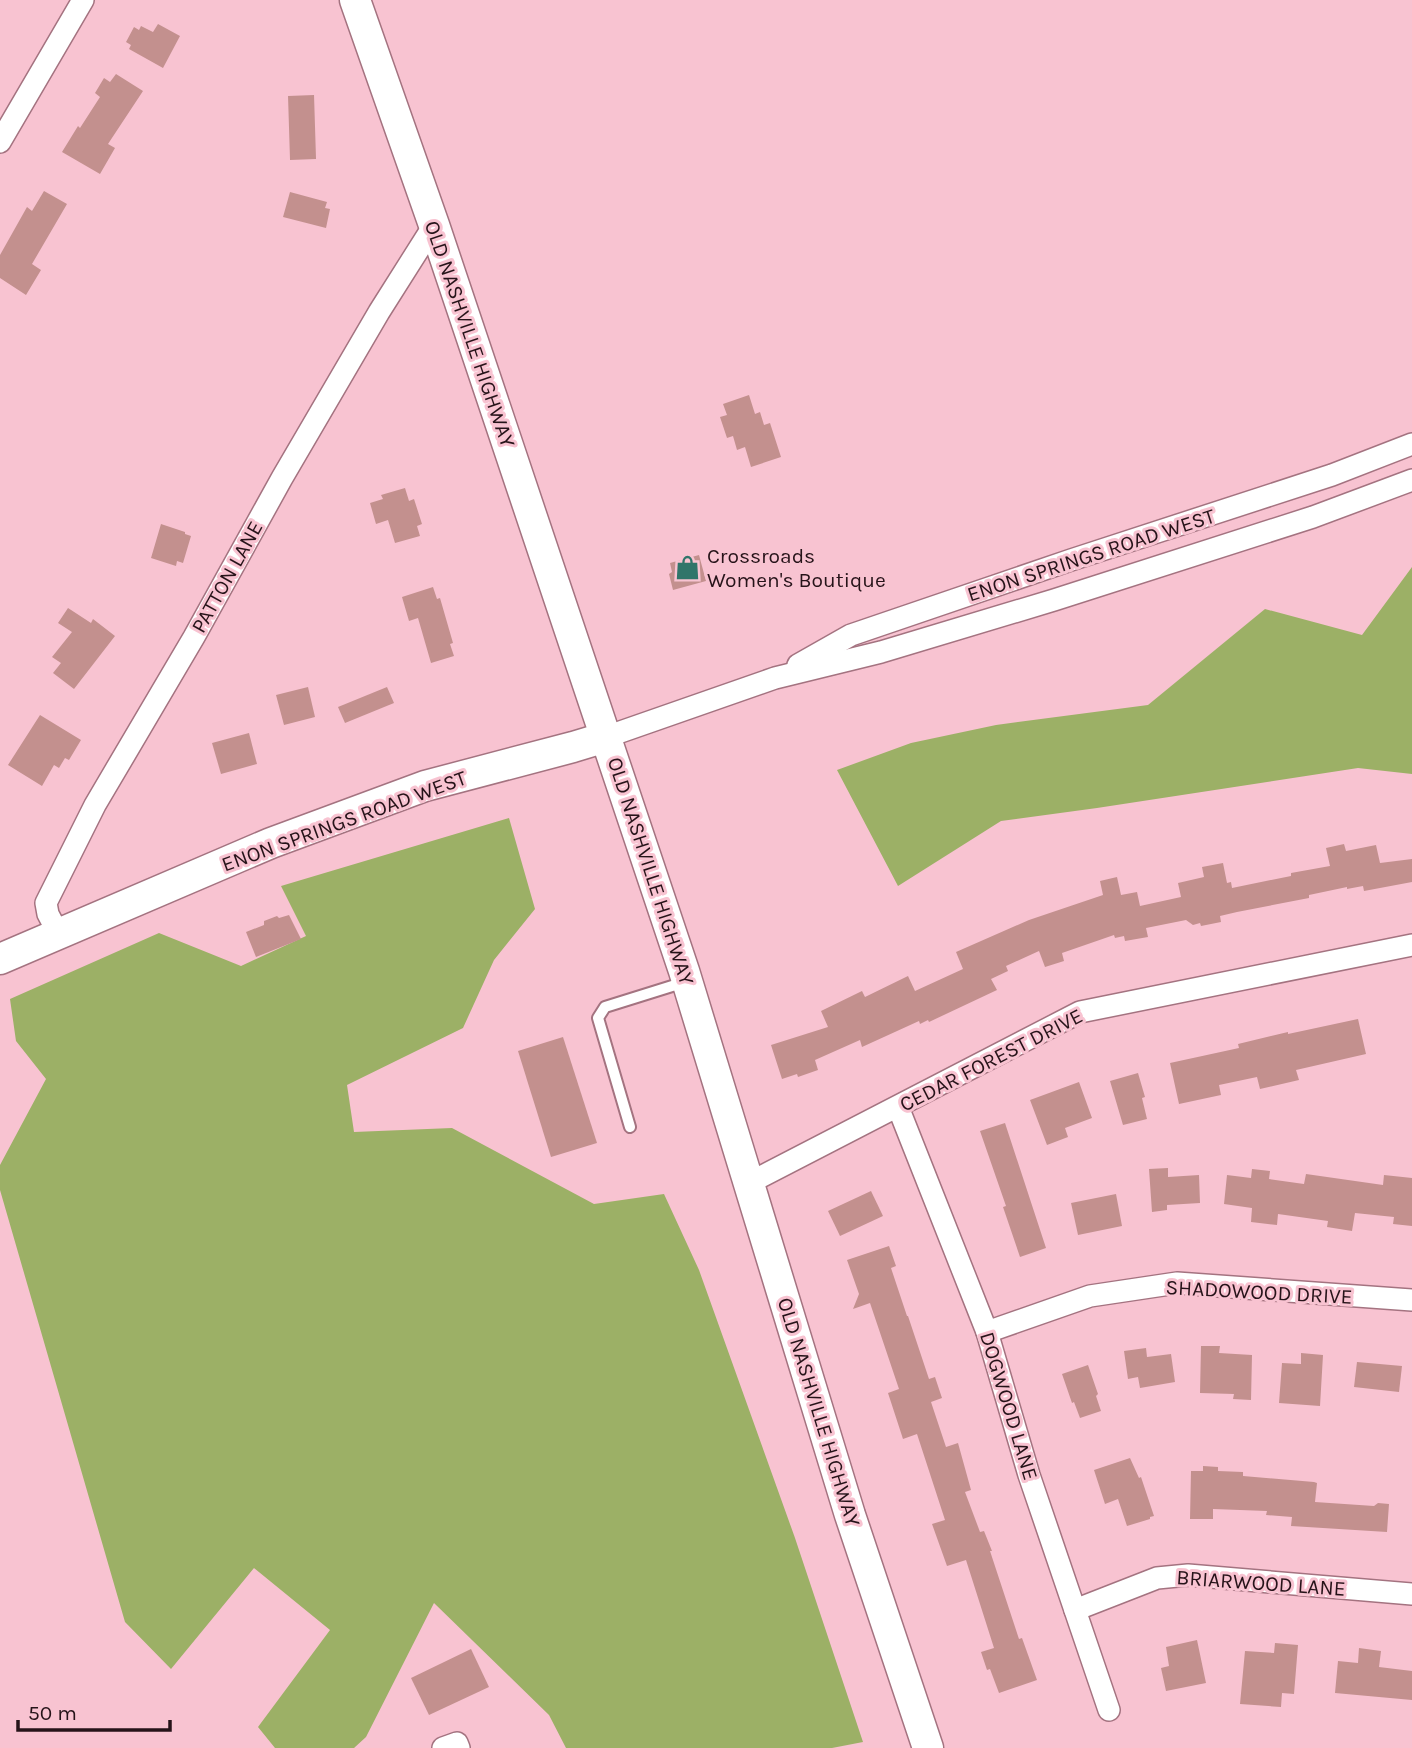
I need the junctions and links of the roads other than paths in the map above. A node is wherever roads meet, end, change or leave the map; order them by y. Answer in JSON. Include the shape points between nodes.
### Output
{"nodes":[{"id":1,"x":83,"y":0,"type":"edge"},
{"id":2,"x":355,"y":0,"type":"edge"},
{"id":3,"x":0,"y":142,"type":"edge"},
{"id":4,"x":434,"y":225,"type":"junction"},
{"id":5,"x":1412,"y":444,"type":"edge"},
{"id":6,"x":1412,"y":480,"type":"edge"},
{"id":7,"x":775,"y":678,"type":"junction"},
{"id":8,"x":606,"y":737,"type":"junction"},
{"id":9,"x":59,"y":935,"type":"junction"},
{"id":10,"x":1412,"y":945,"type":"edge"},
{"id":11,"x":0,"y":959,"type":"edge"},
{"id":12,"x":687,"y":981,"type":"junction"},
{"id":13,"x":898,"y":1107,"type":"junction"},
{"id":14,"x":630,"y":1127,"type":"dead end"},
{"id":15,"x":749,"y":1183,"type":"junction"},
{"id":16,"x":1412,"y":1300,"type":"edge"},
{"id":17,"x":987,"y":1332,"type":"junction"},
{"id":18,"x":1412,"y":1594,"type":"edge"},
{"id":19,"x":1074,"y":1610,"type":"junction"},
{"id":20,"x":1109,"y":1710,"type":"dead end"},
{"id":21,"x":443,"y":1748,"type":"edge"},
{"id":22,"x":459,"y":1748,"type":"edge"},
{"id":23,"x":928,"y":1748,"type":"edge"}],
"edges":[{"from":1,"to":3,"type":"street"},
{"from":2,"to":4,"type":"main road","name":"OLD NASHVILLE HIGHWAY"},
{"from":4,"to":8,"type":"main road","name":"OLD NASHVILLE HIGHWAY"},
{"from":4,"to":9,"type":"street","name":"PATTON LANE","via":[[296,454],[95,805],[46,903]]},
{"from":5,"to":7,"type":"street","name":"ENON SPRINGS ROAD WEST","via":[[1332,475],[851,635]]},
{"from":6,"to":7,"type":"street","name":"ENON SPRINGS ROAD WEST","via":[[1313,517],[1054,600],[881,652]]},
{"from":7,"to":8,"type":"street","name":"ENON SPRINGS ROAD WEST"},
{"from":8,"to":9,"type":"main road","name":"ENON SPRINGS ROAD WEST","via":[[425,786],[271,842]]},
{"from":8,"to":12,"type":"main road","name":"OLD NASHVILLE HIGHWAY"},
{"from":9,"to":11,"type":"main road","name":"ENON SPRINGS ROAD WEST"},
{"from":10,"to":13,"type":"street","name":"CEDAR FOREST DRIVE","via":[[1080,1012]]},
{"from":12,"to":14,"type":"lane","via":[[605,1007],[598,1018]]},
{"from":12,"to":15,"type":"main road","name":"OLD NASHVILLE HIGHWAY"},
{"from":13,"to":15,"type":"street","name":"CEDAR FOREST DRIVE"},
{"from":13,"to":17,"type":"street","name":"DOGWOOD LANE"},
{"from":15,"to":23,"type":"main road","name":"OLD NASHVILLE HIGHWAY","via":[[850,1515]]},
{"from":16,"to":17,"type":"street","name":"SHADOWOOD DRIVE","via":[[1177,1283],[1090,1296]]},
{"from":17,"to":19,"type":"street","name":"DOGWOOD LANE"},
{"from":18,"to":19,"type":"street","name":"BRIARWOOD LANE","via":[[1188,1575],[1157,1578]]},
{"from":19,"to":20,"type":"street","name":"DOGWOOD LANE"},
{"from":21,"to":22,"type":"street","via":[[457,1743]]}]}
